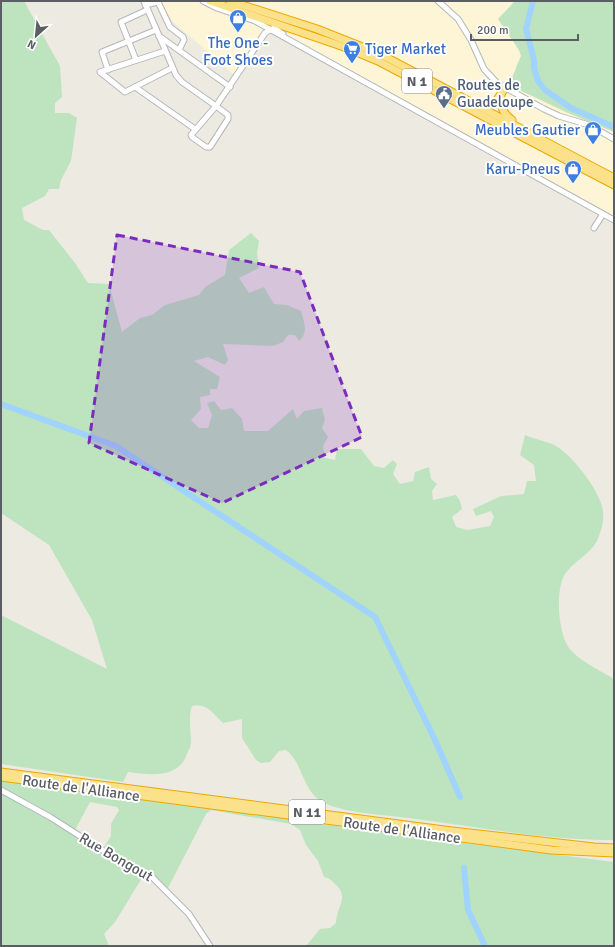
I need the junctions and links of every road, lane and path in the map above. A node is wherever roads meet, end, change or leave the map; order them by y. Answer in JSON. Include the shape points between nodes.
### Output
{"nodes":[{"id":1,"x":203,"y":1,"type":"edge"},
{"id":2,"x":210,"y":1,"type":"edge"},
{"id":3,"x":230,"y":1,"type":"edge"},
{"id":4,"x":438,"y":1,"type":"edge"},
{"id":5,"x":146,"y":6,"type":"edge"},
{"id":6,"x":268,"y":29,"type":"junction"},
{"id":7,"x":157,"y":32,"type":"junction"},
{"id":8,"x":128,"y":41,"type":"junction"},
{"id":9,"x":178,"y":50,"type":"junction"},
{"id":10,"x":165,"y":51,"type":"junction"},
{"id":11,"x":136,"y":60,"type":"junction"},
{"id":12,"x":172,"y":68,"type":"junction"},
{"id":13,"x":108,"y":70,"type":"junction"},
{"id":14,"x":433,"y":80,"type":"junction"},
{"id":15,"x":136,"y":87,"type":"junction"},
{"id":16,"x":230,"y":87,"type":"junction"},
{"id":17,"x":503,"y":91,"type":"junction"},
{"id":18,"x":216,"y":106,"type":"junction"},
{"id":19,"x":195,"y":129,"type":"junction"},
{"id":20,"x":614,"y":139,"type":"edge"},
{"id":21,"x":544,"y":140,"type":"junction"},
{"id":22,"x":555,"y":150,"type":"junction"},
{"id":23,"x":598,"y":163,"type":"dead end"},
{"id":24,"x":614,"y":178,"type":"edge"},
{"id":25,"x":596,"y":181,"type":"dead end"},
{"id":26,"x":614,"y":185,"type":"edge"},
{"id":27,"x":603,"y":214,"type":"junction"},
{"id":28,"x":614,"y":220,"type":"edge"},
{"id":29,"x":594,"y":228,"type":"dead end"},
{"id":30,"x":1,"y":772,"type":"edge"},
{"id":31,"x":1,"y":777,"type":"edge"},
{"id":32,"x":1,"y":790,"type":"edge"},
{"id":33,"x":614,"y":848,"type":"edge"},
{"id":34,"x":614,"y":853,"type":"edge"},
{"id":35,"x":210,"y":946,"type":"edge"}],
"edges":[{"from":1,"to":6,"type":"street","via":[[255,21]]},
{"from":2,"to":22,"type":"highway","number":"N 1","via":[[363,55]]},
{"from":3,"to":14,"type":"highway","number":"N 1","via":[[350,41]]},
{"from":4,"to":17,"type":"street","via":[[458,19],[484,69]]},
{"from":5,"to":7,"type":"street"},
{"from":5,"to":8,"type":"street","via":[[121,22]]},
{"from":5,"to":9,"type":"street","via":[[158,2],[170,27],[183,37],[184,40]]},
{"from":6,"to":16,"type":"street"},
{"from":6,"to":27,"type":"street"},
{"from":7,"to":8,"type":"street"},
{"from":7,"to":9,"type":"street"},
{"from":7,"to":10,"type":"street"},
{"from":8,"to":11,"type":"street"},
{"from":8,"to":13,"type":"street","via":[[102,52]]},
{"from":9,"to":16,"type":"street"},
{"from":10,"to":11,"type":"street"},
{"from":10,"to":12,"type":"street"},
{"from":11,"to":13,"type":"street"},
{"from":12,"to":15,"type":"street"},
{"from":12,"to":18,"type":"street","via":[[182,82]]},
{"from":13,"to":15,"type":"street","via":[[100,72],[125,92]]},
{"from":14,"to":17,"type":"highway","via":[[487,106],[494,104]]},
{"from":14,"to":21,"type":"highway","number":"N 1"},
{"from":15,"to":19,"type":"street"},
{"from":16,"to":18,"type":"street"},
{"from":17,"to":20,"type":"street","via":[[560,116],[589,125]]},
{"from":17,"to":21,"type":"highway","via":[[502,107],[508,117]]},
{"from":18,"to":19,"type":"street"},
{"from":18,"to":19,"type":"street","via":[[229,118],[210,147],[192,137]]},
{"from":21,"to":22,"type":"highway","number":"N 1"},
{"from":22,"to":23,"type":"highway"},
{"from":22,"to":24,"type":"highway","number":"N 1"},
{"from":22,"to":25,"type":"highway"},
{"from":22,"to":26,"type":"highway","number":"N 1"},
{"from":27,"to":28,"type":"street"},
{"from":27,"to":29,"type":"street"},
{"from":30,"to":33,"type":"highway","name":"Route de l'Alliance","number":"N 11","via":[[452,831]]},
{"from":31,"to":34,"type":"highway","name":"Route de l'Alliance","number":"N 11","via":[[551,850]]},
{"from":32,"to":35,"type":"street","name":"Rue Bongout","via":[[152,877],[189,914]]}]}
